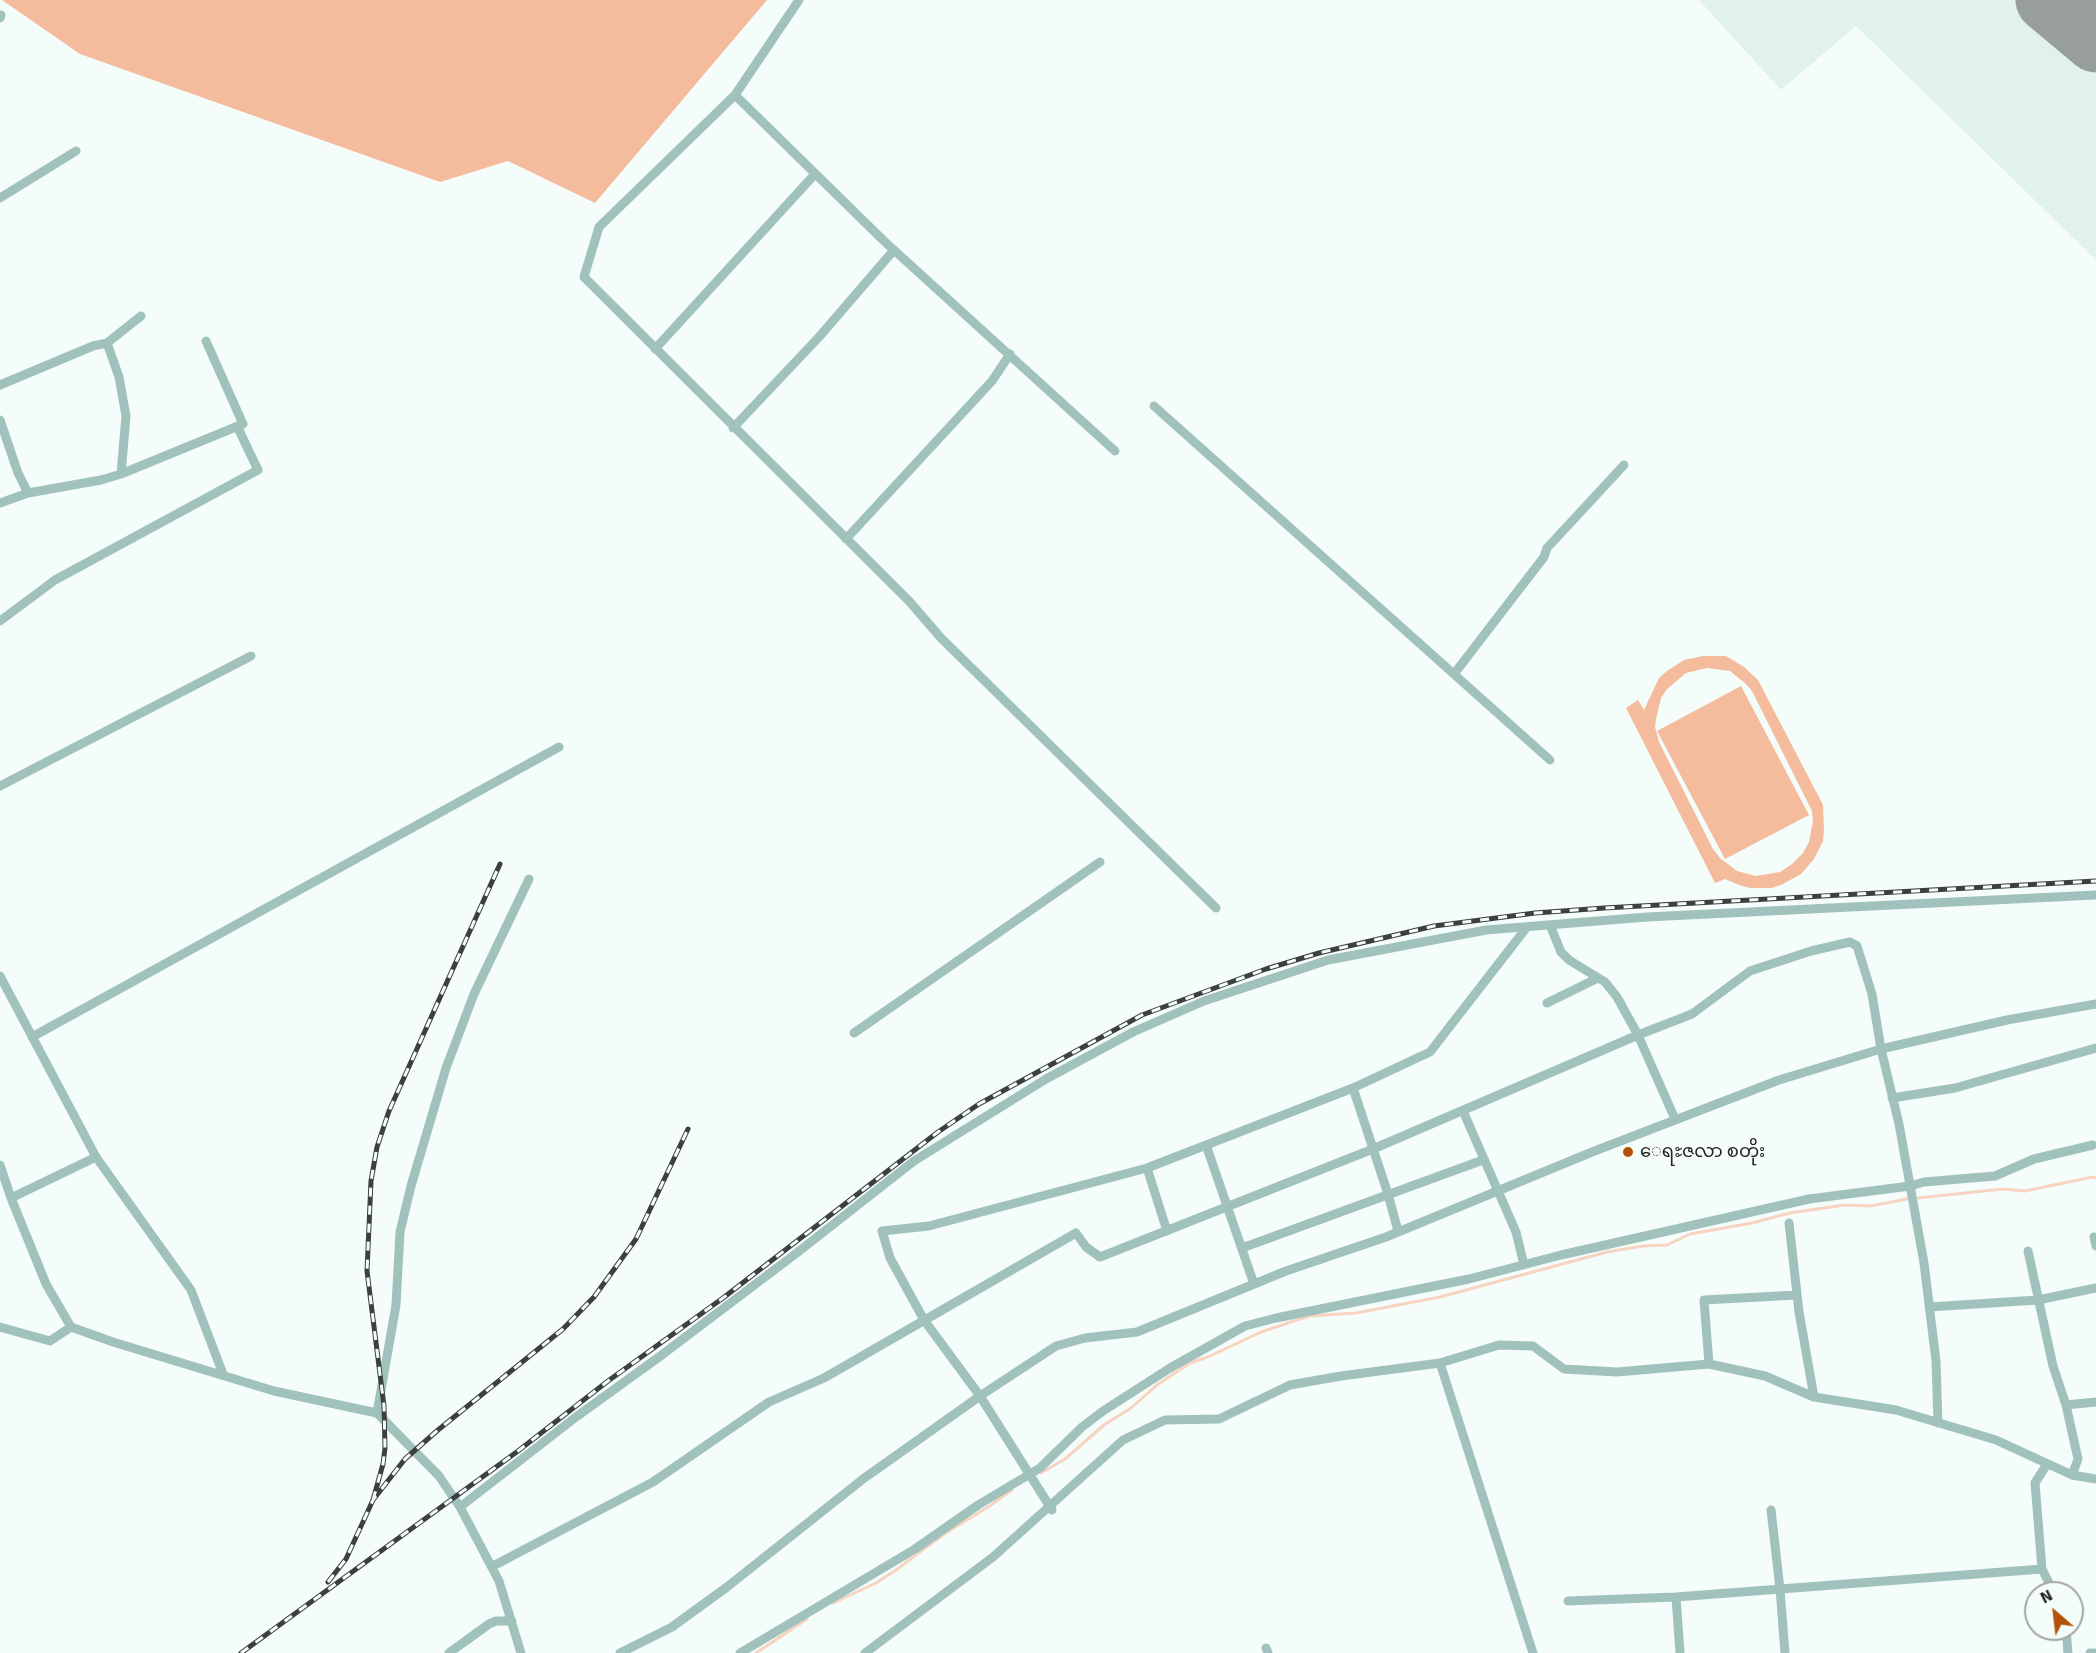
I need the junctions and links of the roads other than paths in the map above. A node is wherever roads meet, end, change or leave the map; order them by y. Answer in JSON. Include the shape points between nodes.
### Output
{"nodes":[{"id":1,"x":799,"y":0,"type":"edge"},
{"id":2,"x":735,"y":95,"type":"junction"},
{"id":3,"x":76,"y":151,"type":"dead end"},
{"id":4,"x":815,"y":174,"type":"junction"},
{"id":5,"x":0,"y":198,"type":"edge"},
{"id":6,"x":894,"y":250,"type":"junction"},
{"id":7,"x":141,"y":316,"type":"dead end"},
{"id":8,"x":206,"y":341,"type":"dead end"},
{"id":9,"x":107,"y":343,"type":"junction"},
{"id":10,"x":655,"y":349,"type":"junction"},
{"id":11,"x":1010,"y":354,"type":"junction"},
{"id":12,"x":0,"y":385,"type":"edge"},
{"id":13,"x":1154,"y":406,"type":"dead end"},
{"id":14,"x":0,"y":420,"type":"edge"},
{"id":15,"x":237,"y":426,"type":"junction"},
{"id":16,"x":733,"y":428,"type":"junction"},
{"id":17,"x":1115,"y":451,"type":"dead end"},
{"id":18,"x":1624,"y":465,"type":"dead end"},
{"id":19,"x":122,"y":474,"type":"junction"},
{"id":20,"x":28,"y":494,"type":"junction"},
{"id":21,"x":0,"y":503,"type":"edge"},
{"id":22,"x":846,"y":539,"type":"junction"},
{"id":23,"x":0,"y":621,"type":"edge"},
{"id":24,"x":250,"y":656,"type":"dead end"},
{"id":25,"x":1454,"y":674,"type":"junction"},
{"id":26,"x":559,"y":747,"type":"dead end"},
{"id":27,"x":1550,"y":760,"type":"dead end"},
{"id":28,"x":0,"y":786,"type":"edge"},
{"id":29,"x":1100,"y":862,"type":"dead end"},
{"id":30,"x":529,"y":879,"type":"dead end"},
{"id":31,"x":2096,"y":895,"type":"edge"},
{"id":32,"x":1216,"y":908,"type":"dead end"},
{"id":33,"x":1550,"y":925,"type":"junction"},
{"id":34,"x":1527,"y":927,"type":"junction"},
{"id":35,"x":0,"y":976,"type":"edge"},
{"id":36,"x":1598,"y":978,"type":"junction"},
{"id":37,"x":1547,"y":1003,"type":"dead end"},
{"id":38,"x":2096,"y":1004,"type":"edge"},
{"id":39,"x":854,"y":1033,"type":"dead end"},
{"id":40,"x":1638,"y":1035,"type":"junction"},
{"id":41,"x":32,"y":1037,"type":"junction"},
{"id":42,"x":2096,"y":1048,"type":"edge"},
{"id":43,"x":1881,"y":1049,"type":"junction"},
{"id":44,"x":1353,"y":1088,"type":"junction"},
{"id":45,"x":1892,"y":1098,"type":"junction"},
{"id":46,"x":1463,"y":1111,"type":"junction"},
{"id":47,"x":1675,"y":1119,"type":"junction"},
{"id":48,"x":1206,"y":1145,"type":"junction"},
{"id":49,"x":2093,"y":1145,"type":"dead end"},
{"id":50,"x":1373,"y":1149,"type":"junction"},
{"id":51,"x":96,"y":1157,"type":"junction"},
{"id":52,"x":1484,"y":1160,"type":"junction"},
{"id":53,"x":0,"y":1165,"type":"edge"},
{"id":54,"x":1147,"y":1168,"type":"junction"},
{"id":55,"x":1910,"y":1186,"type":"junction"},
{"id":56,"x":1497,"y":1192,"type":"junction"},
{"id":57,"x":1388,"y":1194,"type":"junction"},
{"id":58,"x":11,"y":1198,"type":"junction"},
{"id":59,"x":1228,"y":1206,"type":"junction"},
{"id":60,"x":1790,"y":1223,"type":"dead end"},
{"id":61,"x":1167,"y":1231,"type":"junction"},
{"id":62,"x":1398,"y":1231,"type":"junction"},
{"id":63,"x":1242,"y":1248,"type":"junction"},
{"id":64,"x":2028,"y":1251,"type":"dead end"},
{"id":65,"x":1524,"y":1265,"type":"junction"},
{"id":66,"x":1254,"y":1284,"type":"junction"},
{"id":67,"x":2096,"y":1288,"type":"edge"},
{"id":68,"x":1797,"y":1295,"type":"junction"},
{"id":69,"x":2038,"y":1300,"type":"junction"},
{"id":70,"x":1929,"y":1307,"type":"junction"},
{"id":71,"x":924,"y":1320,"type":"junction"},
{"id":72,"x":0,"y":1327,"type":"edge"},
{"id":73,"x":71,"y":1327,"type":"junction"},
{"id":74,"x":1440,"y":1363,"type":"junction"},
{"id":75,"x":1709,"y":1364,"type":"junction"},
{"id":76,"x":223,"y":1374,"type":"junction"},
{"id":77,"x":980,"y":1396,"type":"junction"},
{"id":78,"x":1814,"y":1396,"type":"junction"},
{"id":79,"x":2096,"y":1402,"type":"edge"},
{"id":80,"x":2066,"y":1405,"type":"junction"},
{"id":81,"x":377,"y":1413,"type":"junction"},
{"id":82,"x":1938,"y":1423,"type":"junction"},
{"id":83,"x":2047,"y":1464,"type":"junction"},
{"id":84,"x":1030,"y":1474,"type":"junction"},
{"id":85,"x":2072,"y":1475,"type":"junction"},
{"id":86,"x":2096,"y":1479,"type":"edge"},
{"id":87,"x":460,"y":1507,"type":"junction"},
{"id":88,"x":1051,"y":1508,"type":"junction"},
{"id":89,"x":1771,"y":1510,"type":"dead end"},
{"id":90,"x":493,"y":1566,"type":"junction"},
{"id":91,"x":2042,"y":1569,"type":"junction"},
{"id":92,"x":2048,"y":1581,"type":"edge"},
{"id":93,"x":1780,"y":1589,"type":"junction"},
{"id":94,"x":1676,"y":1597,"type":"junction"},
{"id":95,"x":1568,"y":1601,"type":"dead end"},
{"id":96,"x":512,"y":1621,"type":"junction"},
{"id":97,"x":448,"y":1653,"type":"edge"},
{"id":98,"x":521,"y":1653,"type":"edge"},
{"id":99,"x":620,"y":1653,"type":"edge"},
{"id":100,"x":740,"y":1653,"type":"edge"},
{"id":101,"x":865,"y":1653,"type":"edge"},
{"id":102,"x":1533,"y":1653,"type":"edge"},
{"id":103,"x":1680,"y":1653,"type":"edge"},
{"id":104,"x":1785,"y":1653,"type":"edge"},
{"id":105,"x":2090,"y":1653,"type":"edge"},
{"id":106,"x":2096,"y":1653,"type":"edge"}],
"edges":[{"from":1,"to":2,"type":"street"},
{"from":2,"to":4,"type":"street"},
{"from":2,"to":10,"type":"street","via":[[600,227],[596,237],[584,277]]},
{"from":3,"to":5,"type":"street"},
{"from":4,"to":6,"type":"street"},
{"from":4,"to":10,"type":"street"},
{"from":6,"to":11,"type":"street"},
{"from":6,"to":16,"type":"street"},
{"from":7,"to":9,"type":"street"},
{"from":8,"to":15,"type":"street","via":[[243,424]]},
{"from":9,"to":12,"type":"street"},
{"from":9,"to":19,"type":"street","via":[[119,377],[126,416]]},
{"from":10,"to":16,"type":"street"},
{"from":11,"to":17,"type":"street"},
{"from":11,"to":22,"type":"street","via":[[992,381]]},
{"from":13,"to":25,"type":"street"},
{"from":14,"to":20,"type":"street"},
{"from":15,"to":19,"type":"street"},
{"from":15,"to":23,"type":"street","via":[[258,470],[55,580]]},
{"from":16,"to":22,"type":"street"},
{"from":18,"to":25,"type":"street","via":[[1547,548]]},
{"from":19,"to":20,"type":"street"},
{"from":20,"to":21,"type":"street"},
{"from":22,"to":32,"type":"street","via":[[941,638]]},
{"from":24,"to":28,"type":"street"},
{"from":25,"to":27,"type":"street"},
{"from":26,"to":41,"type":"street"},
{"from":29,"to":39,"type":"street"},
{"from":30,"to":81,"type":"street","via":[[474,994],[446,1068],[411,1186],[400,1232],[396,1305]]},
{"from":31,"to":33,"type":"street"},
{"from":33,"to":34,"type":"street"},
{"from":33,"to":36,"type":"street","via":[[1561,952]]},
{"from":34,"to":44,"type":"street","via":[[1430,1052]]},
{"from":34,"to":87,"type":"street","via":[[1486,930],[1328,960],[1204,1001],[1133,1032],[914,1161]]},
{"from":35,"to":41,"type":"street"},
{"from":36,"to":37,"type":"street"},
{"from":36,"to":40,"type":"street","via":[[1617,997]]},
{"from":38,"to":43,"type":"street"},
{"from":40,"to":43,"type":"street","via":[[1692,1014],[1750,971],[1850,942],[1857,946],[1872,994]]},
{"from":40,"to":46,"type":"street"},
{"from":40,"to":47,"type":"street"},
{"from":41,"to":51,"type":"street"},
{"from":42,"to":45,"type":"street","via":[[1955,1088]]},
{"from":43,"to":45,"type":"street"},
{"from":43,"to":47,"type":"street","via":[[1779,1080]]},
{"from":44,"to":48,"type":"street"},
{"from":44,"to":50,"type":"street"},
{"from":45,"to":55,"type":"street"},
{"from":46,"to":50,"type":"street"},
{"from":46,"to":52,"type":"street"},
{"from":47,"to":56,"type":"street"},
{"from":48,"to":54,"type":"street"},
{"from":48,"to":59,"type":"street"},
{"from":49,"to":55,"type":"street","via":[[2034,1159],[1995,1176]]},
{"from":50,"to":57,"type":"street"},
{"from":50,"to":59,"type":"street"},
{"from":51,"to":58,"type":"street"},
{"from":51,"to":76,"type":"street","via":[[191,1290]]},
{"from":52,"to":56,"type":"street"},
{"from":52,"to":57,"type":"street"},
{"from":53,"to":58,"type":"street"},
{"from":54,"to":61,"type":"street"},
{"from":54,"to":71,"type":"street","via":[[929,1226],[882,1231],[890,1258]]},
{"from":55,"to":65,"type":"street","via":[[1809,1199]]},
{"from":55,"to":70,"type":"street"},
{"from":56,"to":62,"type":"street"},
{"from":56,"to":65,"type":"street","via":[[1516,1232]]},
{"from":57,"to":62,"type":"street"},
{"from":57,"to":63,"type":"street"},
{"from":58,"to":73,"type":"street","via":[[46,1284]]},
{"from":59,"to":61,"type":"street"},
{"from":59,"to":63,"type":"street"},
{"from":60,"to":68,"type":"street"},
{"from":61,"to":71,"type":"street","via":[[1100,1257],[1076,1233]]},
{"from":62,"to":66,"type":"street"},
{"from":63,"to":66,"type":"street"},
{"from":64,"to":69,"type":"street"},
{"from":65,"to":84,"type":"street","via":[[1245,1326],[1103,1411]]},
{"from":66,"to":77,"type":"street","via":[[1137,1332],[1085,1338],[1056,1347]]},
{"from":67,"to":69,"type":"street"},
{"from":68,"to":75,"type":"street","via":[[1704,1300]]},
{"from":68,"to":78,"type":"street"},
{"from":69,"to":70,"type":"street"},
{"from":69,"to":80,"type":"street"},
{"from":70,"to":82,"type":"street"},
{"from":71,"to":77,"type":"street"},
{"from":71,"to":90,"type":"street","via":[[824,1378],[769,1402],[653,1482]]},
{"from":72,"to":73,"type":"street","via":[[50,1341]]},
{"from":73,"to":76,"type":"street"},
{"from":74,"to":75,"type":"street","via":[[1499,1345],[1533,1346],[1564,1369],[1617,1372]]},
{"from":74,"to":88,"type":"street","via":[[1290,1385],[1219,1419],[1165,1420],[1123,1440]]},
{"from":74,"to":102,"type":"street"},
{"from":75,"to":78,"type":"street","via":[[1765,1376]]},
{"from":76,"to":81,"type":"street","via":[[274,1391]]},
{"from":77,"to":84,"type":"street"},
{"from":77,"to":99,"type":"street","via":[[863,1479],[672,1627]]},
{"from":78,"to":82,"type":"street","via":[[1896,1410]]},
{"from":79,"to":80,"type":"street"},
{"from":80,"to":85,"type":"street","via":[[2078,1459]]},
{"from":81,"to":87,"type":"street","via":[[439,1476]]},
{"from":82,"to":83,"type":"street","via":[[1996,1440]]},
{"from":83,"to":85,"type":"street"},
{"from":83,"to":91,"type":"street","via":[[2035,1483]]},
{"from":84,"to":88,"type":"street"},
{"from":84,"to":100,"type":"street","via":[[915,1549]]},
{"from":85,"to":86,"type":"street"},
{"from":87,"to":90,"type":"street"},
{"from":88,"to":101,"type":"street"},
{"from":89,"to":93,"type":"street"},
{"from":90,"to":96,"type":"street"},
{"from":91,"to":92,"type":"street"},
{"from":91,"to":93,"type":"street"},
{"from":93,"to":94,"type":"street"},
{"from":93,"to":104,"type":"street"},
{"from":94,"to":95,"type":"street"},
{"from":94,"to":103,"type":"street"},
{"from":96,"to":97,"type":"street","via":[[489,1624]]},
{"from":96,"to":98,"type":"street"},
{"from":105,"to":106,"type":"street"}]}
